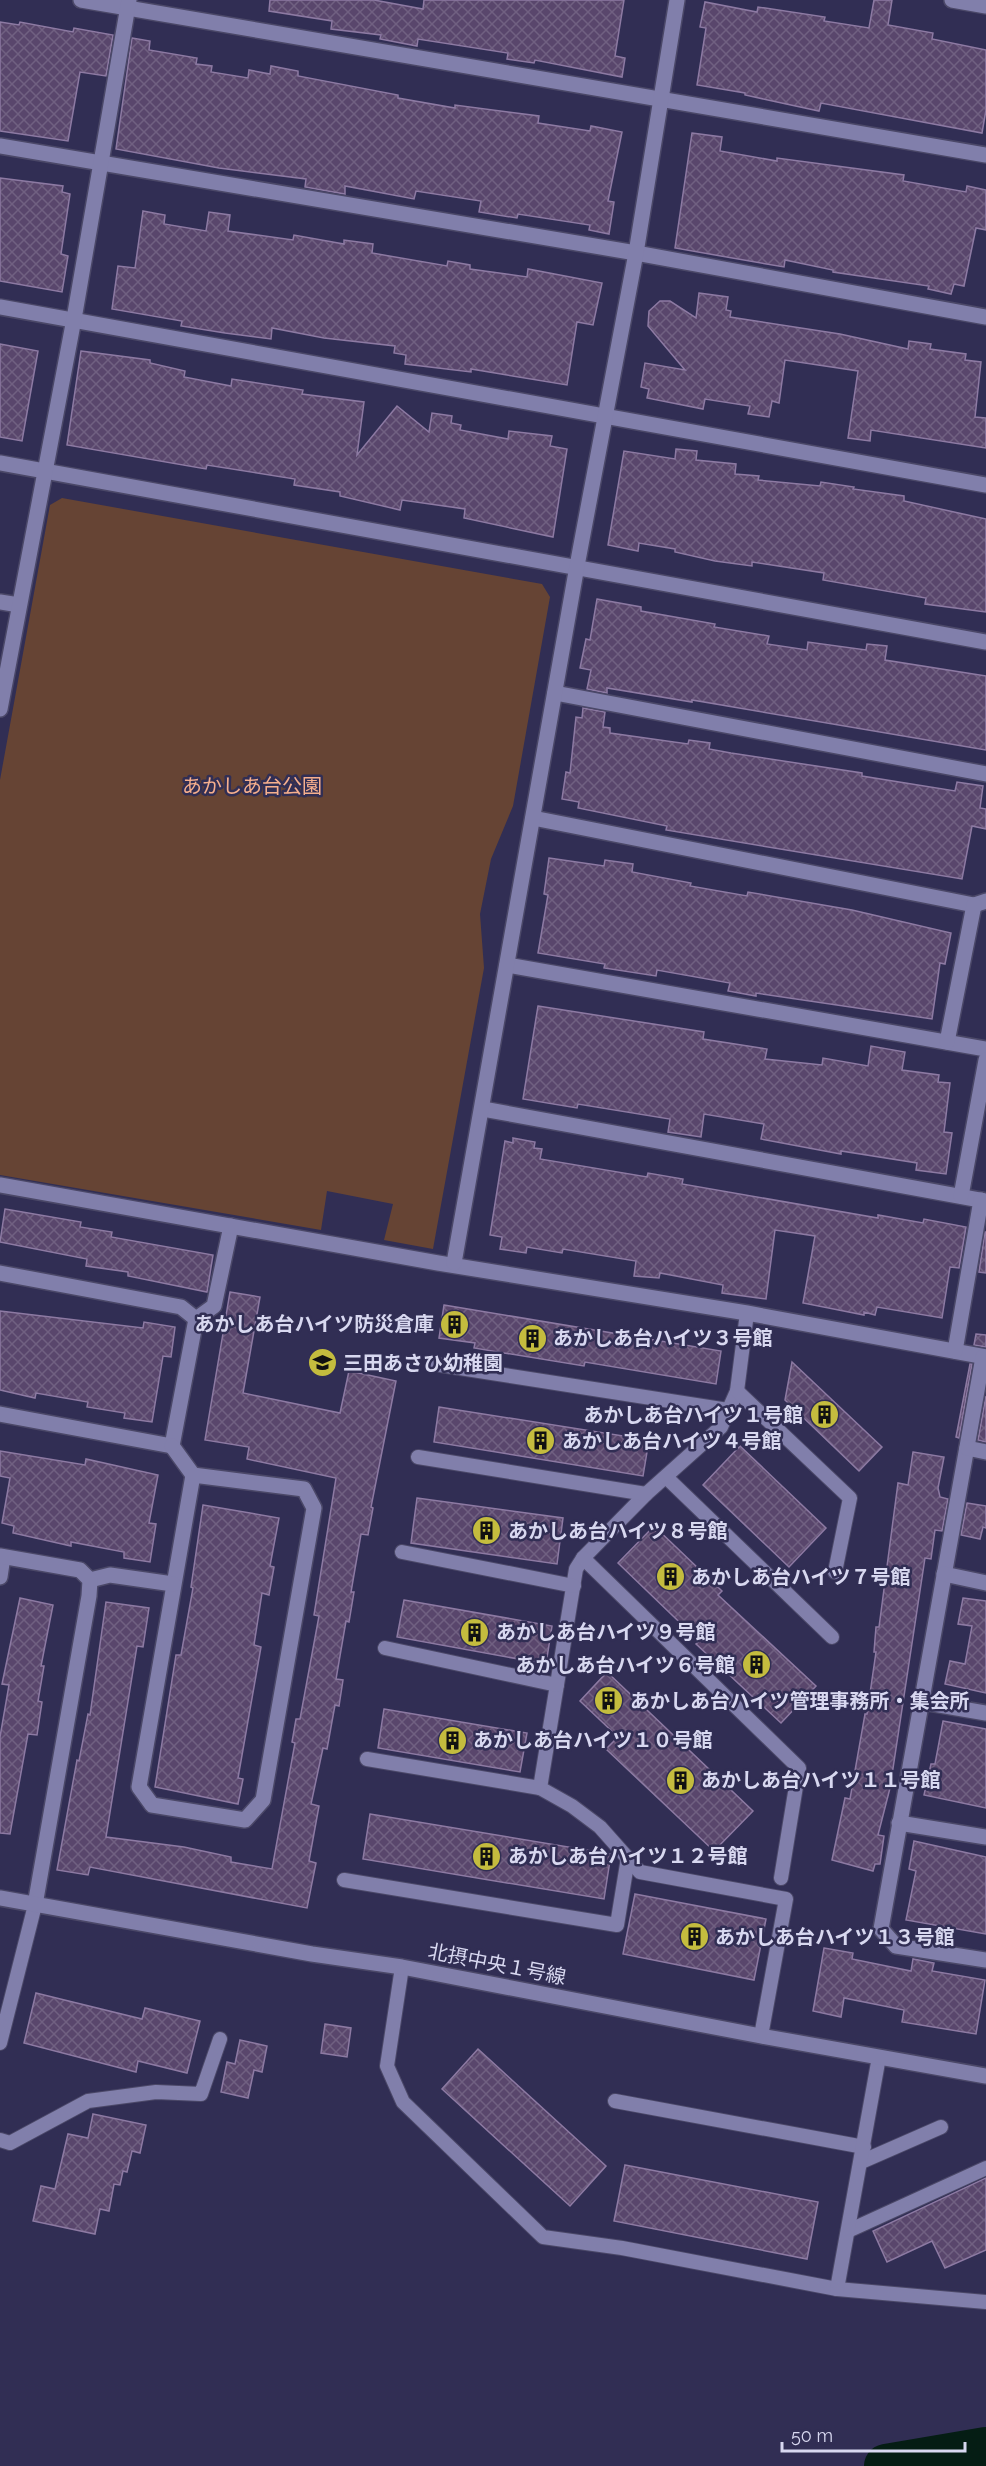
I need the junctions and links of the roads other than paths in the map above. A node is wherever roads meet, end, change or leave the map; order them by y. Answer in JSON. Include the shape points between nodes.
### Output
{"nodes":[{"id":1,"x":81,"y":0,"type":"edge"},
{"id":2,"x":676,"y":0,"type":"edge"},
{"id":3,"x":952,"y":0,"type":"edge"},
{"id":4,"x":129,"y":4,"type":"edge"},
{"id":5,"x":986,"y":6,"type":"edge"},
{"id":6,"x":660,"y":100,"type":"junction"},
{"id":7,"x":0,"y":146,"type":"edge"},
{"id":8,"x":986,"y":154,"type":"edge"},
{"id":9,"x":101,"y":164,"type":"junction"},
{"id":10,"x":636,"y":253,"type":"junction"},
{"id":11,"x":0,"y":307,"type":"edge"},
{"id":12,"x":986,"y":317,"type":"edge"},
{"id":13,"x":74,"y":319,"type":"junction"},
{"id":14,"x":605,"y":418,"type":"junction"},
{"id":15,"x":0,"y":463,"type":"edge"},
{"id":16,"x":45,"y":471,"type":"junction"},
{"id":17,"x":986,"y":485,"type":"edge"},
{"id":18,"x":577,"y":566,"type":"junction"},
{"id":19,"x":0,"y":602,"type":"edge"},
{"id":20,"x":19,"y":605,"type":"junction"},
{"id":21,"x":986,"y":642,"type":"edge"},
{"id":22,"x":555,"y":693,"type":"junction"},
{"id":23,"x":0,"y":709,"type":"edge"},
{"id":24,"x":986,"y":774,"type":"edge"},
{"id":25,"x":533,"y":818,"type":"junction"},
{"id":26,"x":980,"y":903,"type":"edge"},
{"id":27,"x":507,"y":965,"type":"junction"},
{"id":28,"x":947,"y":1042,"type":"junction"},
{"id":29,"x":986,"y":1049,"type":"edge"},
{"id":30,"x":986,"y":1059,"type":"edge"},
{"id":31,"x":483,"y":1108,"type":"junction"},
{"id":32,"x":0,"y":1185,"type":"edge"},
{"id":33,"x":962,"y":1196,"type":"junction"},
{"id":34,"x":983,"y":1200,"type":"edge"},
{"id":35,"x":231,"y":1226,"type":"junction"},
{"id":36,"x":454,"y":1263,"type":"junction"},
{"id":37,"x":0,"y":1274,"type":"edge"},
{"id":38,"x":747,"y":1313,"type":"junction"},
{"id":39,"x":196,"y":1319,"type":"junction"},
{"id":40,"x":955,"y":1352,"type":"junction"},
{"id":41,"x":985,"y":1357,"type":"edge"},
{"id":42,"x":434,"y":1364,"type":"dead end"},
{"id":43,"x":737,"y":1391,"type":"junction"},
{"id":44,"x":728,"y":1410,"type":"junction"},
{"id":45,"x":0,"y":1414,"type":"edge"},
{"id":46,"x":172,"y":1446,"type":"junction"},
{"id":47,"x":967,"y":1448,"type":"junction"},
{"id":48,"x":986,"y":1452,"type":"edge"},
{"id":49,"x":418,"y":1457,"type":"dead end"},
{"id":50,"x":193,"y":1475,"type":"junction"},
{"id":51,"x":666,"y":1477,"type":"junction"},
{"id":52,"x":646,"y":1494,"type":"junction"},
{"id":53,"x":402,"y":1551,"type":"dead end"},
{"id":54,"x":2,"y":1556,"type":"edge"},
{"id":55,"x":584,"y":1558,"type":"junction"},
{"id":56,"x":835,"y":1572,"type":"dead end"},
{"id":57,"x":944,"y":1574,"type":"junction"},
{"id":58,"x":0,"y":1577,"type":"edge"},
{"id":59,"x":90,"y":1580,"type":"junction"},
{"id":60,"x":986,"y":1583,"type":"edge"},
{"id":61,"x":173,"y":1584,"type":"junction"},
{"id":62,"x":574,"y":1586,"type":"junction"},
{"id":63,"x":832,"y":1637,"type":"dead end"},
{"id":64,"x":385,"y":1648,"type":"dead end"},
{"id":65,"x":557,"y":1684,"type":"junction"},
{"id":66,"x":922,"y":1702,"type":"junction"},
{"id":67,"x":986,"y":1713,"type":"edge"},
{"id":68,"x":368,"y":1759,"type":"dead end"},
{"id":69,"x":540,"y":1788,"type":"junction"},
{"id":70,"x":900,"y":1823,"type":"junction"},
{"id":71,"x":986,"y":1838,"type":"edge"},
{"id":72,"x":628,"y":1858,"type":"junction"},
{"id":73,"x":781,"y":1878,"type":"dead end"},
{"id":74,"x":344,"y":1880,"type":"dead end"},
{"id":75,"x":0,"y":1899,"type":"edge"},
{"id":76,"x":34,"y":1905,"type":"junction"},
{"id":77,"x":986,"y":1960,"type":"edge"},
{"id":78,"x":402,"y":1967,"type":"junction"},
{"id":79,"x":761,"y":2036,"type":"junction"},
{"id":80,"x":220,"y":2039,"type":"dead end"},
{"id":81,"x":0,"y":2043,"type":"edge"},
{"id":82,"x":879,"y":2057,"type":"junction"},
{"id":83,"x":986,"y":2076,"type":"edge"},
{"id":84,"x":615,"y":2101,"type":"dead end"},
{"id":85,"x":941,"y":2127,"type":"dead end"},
{"id":86,"x":0,"y":2140,"type":"edge"},
{"id":87,"x":864,"y":2147,"type":"junction"},
{"id":88,"x":861,"y":2162,"type":"junction"},
{"id":89,"x":986,"y":2168,"type":"edge"},
{"id":90,"x":848,"y":2230,"type":"junction"},
{"id":91,"x":837,"y":2289,"type":"junction"},
{"id":92,"x":986,"y":2302,"type":"edge"}],
"edges":[{"from":1,"to":4,"type":"street"},
{"from":2,"to":6,"type":"street"},
{"from":3,"to":5,"type":"street"},
{"from":4,"to":6,"type":"street"},
{"from":4,"to":9,"type":"street"},
{"from":6,"to":8,"type":"street"},
{"from":6,"to":10,"type":"street"},
{"from":7,"to":9,"type":"street"},
{"from":9,"to":10,"type":"street"},
{"from":9,"to":13,"type":"street"},
{"from":10,"to":12,"type":"street"},
{"from":10,"to":14,"type":"street"},
{"from":11,"to":13,"type":"street"},
{"from":13,"to":14,"type":"street"},
{"from":13,"to":16,"type":"street"},
{"from":14,"to":17,"type":"street"},
{"from":14,"to":18,"type":"street"},
{"from":15,"to":16,"type":"street"},
{"from":16,"to":18,"type":"street"},
{"from":16,"to":20,"type":"street"},
{"from":18,"to":21,"type":"street"},
{"from":18,"to":22,"type":"street"},
{"from":19,"to":20,"type":"street"},
{"from":20,"to":23,"type":"street"},
{"from":22,"to":24,"type":"street"},
{"from":22,"to":25,"type":"street"},
{"from":25,"to":26,"type":"street"},
{"from":25,"to":27,"type":"street"},
{"from":26,"to":28,"type":"street"},
{"from":27,"to":28,"type":"street"},
{"from":27,"to":31,"type":"street"},
{"from":28,"to":29,"type":"street"},
{"from":30,"to":33,"type":"street"},
{"from":31,"to":33,"type":"street"},
{"from":31,"to":36,"type":"street"},
{"from":32,"to":35,"type":"street"},
{"from":33,"to":34,"type":"street"},
{"from":34,"to":40,"type":"street"},
{"from":35,"to":36,"type":"street"},
{"from":35,"to":39,"type":"street","via":[[214,1306]]},
{"from":36,"to":38,"type":"street"},
{"from":37,"to":39,"type":"street","via":[[181,1307]]},
{"from":38,"to":40,"type":"street"},
{"from":38,"to":43,"type":"lane"},
{"from":39,"to":46,"type":"street"},
{"from":40,"to":41,"type":"street"},
{"from":41,"to":47,"type":"street"},
{"from":42,"to":44,"type":"lane"},
{"from":43,"to":44,"type":"lane"},
{"from":43,"to":56,"type":"lane","via":[[850,1498]]},
{"from":44,"to":51,"type":"lane","via":[[721,1427]]},
{"from":45,"to":46,"type":"street"},
{"from":46,"to":50,"type":"street"},
{"from":47,"to":48,"type":"street"},
{"from":47,"to":57,"type":"street"},
{"from":49,"to":52,"type":"lane"},
{"from":50,"to":61,"type":"street"},
{"from":50,"to":61,"type":"street","via":[[304,1489],[314,1508],[263,1800],[245,1820],[152,1805],[139,1787]]},
{"from":51,"to":52,"type":"lane"},
{"from":51,"to":63,"type":"lane"},
{"from":52,"to":55,"type":"lane"},
{"from":53,"to":62,"type":"lane"},
{"from":54,"to":58,"type":"street"},
{"from":54,"to":59,"type":"street","via":[[80,1570]]},
{"from":55,"to":62,"type":"lane","via":[[576,1569]]},
{"from":55,"to":73,"type":"lane","via":[[799,1768]]},
{"from":57,"to":60,"type":"street"},
{"from":57,"to":66,"type":"street"},
{"from":59,"to":61,"type":"street","via":[[110,1575]]},
{"from":59,"to":76,"type":"street"},
{"from":62,"to":65,"type":"lane"},
{"from":64,"to":65,"type":"lane"},
{"from":65,"to":69,"type":"lane"},
{"from":66,"to":67,"type":"street"},
{"from":66,"to":70,"type":"street"},
{"from":68,"to":69,"type":"lane"},
{"from":69,"to":72,"type":"lane","via":[[600,1827]]},
{"from":70,"to":71,"type":"street"},
{"from":70,"to":77,"type":"street","via":[[882,1929],[896,1946]]},
{"from":72,"to":74,"type":"lane","via":[[617,1925]]},
{"from":72,"to":79,"type":"lane","via":[[640,1872],[786,1899]]},
{"from":75,"to":76,"type":"street","name":"北摂中央１号線"},
{"from":76,"to":78,"type":"street","name":"北摂中央１号線"},
{"from":76,"to":81,"type":"lane"},
{"from":78,"to":79,"type":"street","name":"北摂中央１号線"},
{"from":78,"to":91,"type":"lane","via":[[387,2066],[403,2102],[543,2237]]},
{"from":79,"to":82,"type":"street","name":"北摂中央１号線"},
{"from":80,"to":86,"type":"lane","via":[[201,2094],[156,2092],[88,2101],[10,2143]]},
{"from":82,"to":83,"type":"street","name":"北摂中央１号線"},
{"from":82,"to":87,"type":"lane"},
{"from":84,"to":87,"type":"lane"},
{"from":85,"to":88,"type":"lane"},
{"from":87,"to":88,"type":"lane"},
{"from":88,"to":90,"type":"lane"},
{"from":89,"to":90,"type":"lane"},
{"from":90,"to":91,"type":"lane"},
{"from":91,"to":92,"type":"lane"}]}
